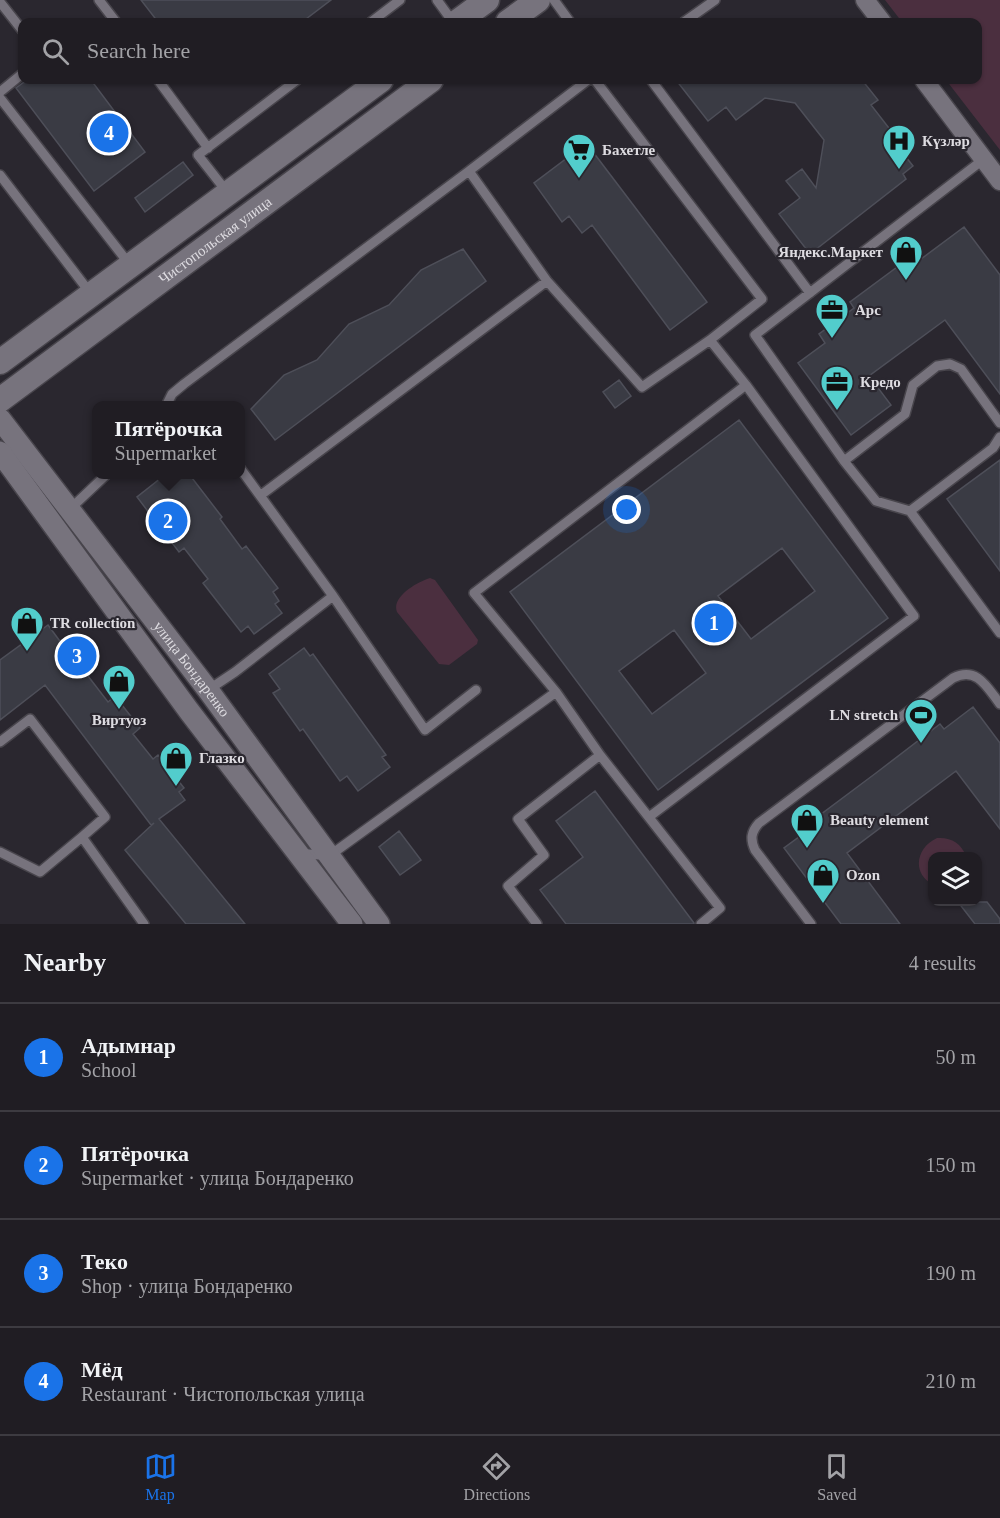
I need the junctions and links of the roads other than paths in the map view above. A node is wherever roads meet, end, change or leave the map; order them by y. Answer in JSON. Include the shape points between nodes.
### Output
{"nodes":[{"id":1,"x":99,"y":0,"type":"edge"},
{"id":2,"x":400,"y":0,"type":"edge"},
{"id":3,"x":437,"y":0,"type":"edge"},
{"id":4,"x":487,"y":0,"type":"edge"},
{"id":5,"x":538,"y":0,"type":"edge"},
{"id":6,"x":554,"y":0,"type":"edge"},
{"id":7,"x":715,"y":0,"type":"edge"},
{"id":8,"x":865,"y":0,"type":"edge"},
{"id":9,"x":0,"y":2,"type":"edge"},
{"id":10,"x":113,"y":18,"type":"edge"},
{"id":11,"x":376,"y":18,"type":"edge"},
{"id":12,"x":452,"y":18,"type":"edge"},
{"id":13,"x":461,"y":18,"type":"edge"},
{"id":14,"x":513,"y":18,"type":"edge"},
{"id":15,"x":567,"y":18,"type":"edge"},
{"id":16,"x":690,"y":18,"type":"edge"},
{"id":17,"x":879,"y":18,"type":"edge"},
{"id":18,"x":18,"y":25,"type":"edge"},
{"id":19,"x":18,"y":77,"type":"edge"},
{"id":20,"x":161,"y":84,"type":"edge"},
{"id":21,"x":292,"y":84,"type":"edge"},
{"id":22,"x":376,"y":84,"type":"edge"},
{"id":23,"x":426,"y":84,"type":"edge"},
{"id":24,"x":583,"y":84,"type":"edge"},
{"id":25,"x":599,"y":84,"type":"edge"},
{"id":26,"x":654,"y":84,"type":"edge"},
{"id":27,"x":927,"y":84,"type":"edge"},
{"id":28,"x":0,"y":92,"type":"edge"},
{"id":29,"x":0,"y":98,"type":"edge"},
{"id":30,"x":208,"y":148,"type":"junction"},
{"id":31,"x":984,"y":159,"type":"junction"},
{"id":32,"x":469,"y":171,"type":"junction"},
{"id":33,"x":0,"y":175,"type":"edge"},
{"id":34,"x":1000,"y":181,"type":"edge"},
{"id":35,"x":228,"y":194,"type":"junction"},
{"id":36,"x":130,"y":265,"type":"junction"},
{"id":37,"x":547,"y":281,"type":"junction"},
{"id":38,"x":810,"y":293,"type":"junction"},
{"id":39,"x":91,"y":294,"type":"junction"},
{"id":40,"x":710,"y":340,"type":"junction"},
{"id":41,"x":0,"y":362,"type":"edge"},
{"id":42,"x":746,"y":385,"type":"junction"},
{"id":43,"x":0,"y":400,"type":"edge"},
{"id":44,"x":168,"y":401,"type":"edge"},
{"id":45,"x":0,"y":419,"type":"edge"},
{"id":46,"x":1000,"y":423,"type":"edge"},
{"id":47,"x":1000,"y":437,"type":"edge"},
{"id":48,"x":0,"y":452,"type":"edge"},
{"id":49,"x":844,"y":461,"type":"junction"},
{"id":50,"x":245,"y":474,"type":"edge"},
{"id":51,"x":102,"y":479,"type":"edge"},
{"id":52,"x":261,"y":495,"type":"junction"},
{"id":53,"x":70,"y":509,"type":"junction"},
{"id":54,"x":910,"y":511,"type":"junction"},
{"id":55,"x":333,"y":596,"type":"junction"},
{"id":56,"x":1000,"y":633,"type":"edge"},
{"id":57,"x":208,"y":690,"type":"junction"},
{"id":58,"x":476,"y":690,"type":"dead end"},
{"id":59,"x":556,"y":692,"type":"junction"},
{"id":60,"x":1000,"y":704,"type":"edge"},
{"id":61,"x":0,"y":742,"type":"edge"},
{"id":62,"x":600,"y":755,"type":"junction"},
{"id":63,"x":648,"y":817,"type":"junction"},
{"id":64,"x":82,"y":837,"type":"junction"},
{"id":65,"x":0,"y":852,"type":"edge"},
{"id":66,"x":297,"y":852,"type":"junction"},
{"id":67,"x":329,"y":856,"type":"junction"},
{"id":68,"x":144,"y":924,"type":"edge"},
{"id":69,"x":352,"y":924,"type":"edge"},
{"id":70,"x":379,"y":924,"type":"edge"},
{"id":71,"x":537,"y":924,"type":"edge"},
{"id":72,"x":701,"y":924,"type":"edge"},
{"id":73,"x":811,"y":924,"type":"edge"}],
"edges":[{"from":1,"to":10,"type":"lane"},
{"from":2,"to":11,"type":"lane"},
{"from":3,"to":12,"type":"lane"},
{"from":4,"to":13,"type":"main road"},
{"from":5,"to":14,"type":"main road"},
{"from":6,"to":15,"type":"lane"},
{"from":7,"to":16,"type":"lane"},
{"from":8,"to":17,"type":"street"},
{"from":9,"to":18,"type":"lane"},
{"from":19,"to":28,"type":"lane"},
{"from":20,"to":30,"type":"lane"},
{"from":21,"to":30,"type":"lane"},
{"from":22,"to":35,"type":"main road","name":"Чистопольская улица"},
{"from":23,"to":43,"type":"main road","name":"Чистопольская улица"},
{"from":24,"to":32,"type":"lane"},
{"from":25,"to":40,"type":"lane","via":[[762,299]]},
{"from":26,"to":38,"type":"lane"},
{"from":27,"to":31,"type":"street"},
{"from":29,"to":36,"type":"lane"},
{"from":30,"to":35,"type":"lane","via":[[198,155]]},
{"from":31,"to":34,"type":"street"},
{"from":31,"to":38,"type":"lane"},
{"from":32,"to":37,"type":"lane"},
{"from":32,"to":44,"type":"lane","via":[[184,384]]},
{"from":33,"to":39,"type":"lane"},
{"from":35,"to":36,"type":"main road","name":"Чистопольская улица"},
{"from":36,"to":39,"type":"main road","name":"Чистопольская улица"},
{"from":37,"to":40,"type":"lane","via":[[642,387]]},
{"from":37,"to":52,"type":"lane"},
{"from":38,"to":49,"type":"lane","via":[[755,335]]},
{"from":39,"to":41,"type":"main road","name":"Чистопольская улица"},
{"from":40,"to":42,"type":"lane"},
{"from":42,"to":59,"type":"lane","via":[[474,593]]},
{"from":42,"to":63,"type":"lane","via":[[914,616]]},
{"from":45,"to":53,"type":"street","name":"улица Бондаренко"},
{"from":46,"to":49,"type":"lane","via":[[961,369],[950,364],[937,366],[913,385],[906,414]]},
{"from":47,"to":54,"type":"lane","via":[[993,448]]},
{"from":48,"to":66,"type":"street","name":"улица Бондаренко"},
{"from":49,"to":54,"type":"lane","via":[[876,501]]},
{"from":50,"to":52,"type":"lane"},
{"from":51,"to":53,"type":"lane"},
{"from":52,"to":55,"type":"lane"},
{"from":53,"to":57,"type":"street","name":"улица Бондаренко"},
{"from":54,"to":56,"type":"lane"},
{"from":55,"to":57,"type":"lane"},
{"from":55,"to":58,"type":"lane","via":[[425,730]]},
{"from":57,"to":67,"type":"street","name":"улица Бондаренко"},
{"from":59,"to":62,"type":"lane"},
{"from":59,"to":67,"type":"lane"},
{"from":60,"to":73,"type":"lane","via":[[976,676],[953,678],[753,829],[755,850]]},
{"from":61,"to":64,"type":"lane","via":[[30,719],[105,817]]},
{"from":62,"to":63,"type":"lane"},
{"from":62,"to":71,"type":"lane","via":[[518,819],[544,855],[508,886]]},
{"from":63,"to":72,"type":"lane","via":[[720,908]]},
{"from":64,"to":65,"type":"lane","via":[[40,872]]},
{"from":64,"to":68,"type":"lane"},
{"from":66,"to":67,"type":"lane"},
{"from":66,"to":69,"type":"street","name":"улица Бондаренко"},
{"from":67,"to":70,"type":"street","name":"улица Бондаренко"}]}
